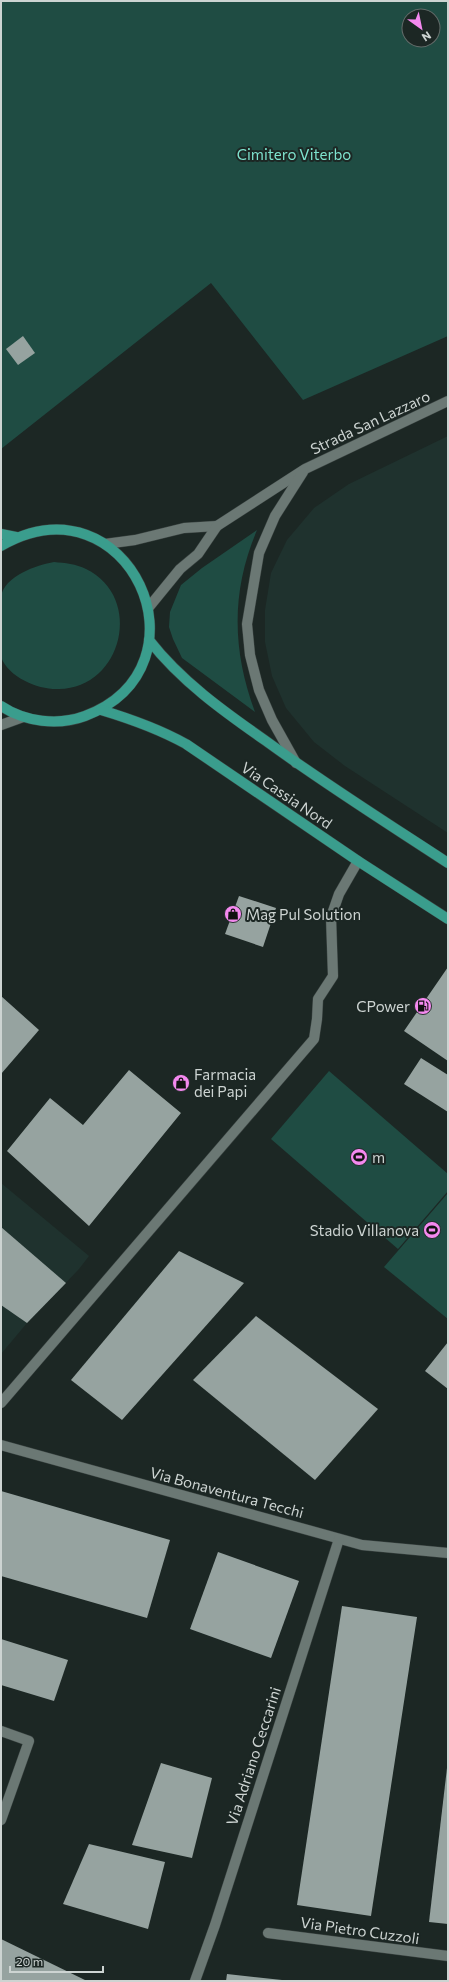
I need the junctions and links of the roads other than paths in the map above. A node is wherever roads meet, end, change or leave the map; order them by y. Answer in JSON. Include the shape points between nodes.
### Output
{"nodes":[{"id":1,"x":448,"y":401,"type":"edge"},
{"id":2,"x":305,"y":469,"type":"junction"},
{"id":3,"x":218,"y":526,"type":"junction"},
{"id":4,"x":1,"y":534,"type":"edge"},
{"id":5,"x":16,"y":537,"type":"junction"},
{"id":6,"x":105,"y":544,"type":"junction"},
{"id":7,"x":1,"y":546,"type":"edge"},
{"id":8,"x":148,"y":607,"type":"junction"},
{"id":9,"x":149,"y":640,"type":"junction"},
{"id":10,"x":1,"y":706,"type":"edge"},
{"id":11,"x":101,"y":710,"type":"junction"},
{"id":12,"x":23,"y":717,"type":"junction"},
{"id":13,"x":1,"y":725,"type":"edge"},
{"id":14,"x":296,"y":763,"type":"junction"},
{"id":15,"x":358,"y":861,"type":"junction"},
{"id":16,"x":448,"y":863,"type":"edge"},
{"id":17,"x":448,"y":919,"type":"edge"},
{"id":18,"x":1,"y":1403,"type":"edge"},
{"id":19,"x":1,"y":1445,"type":"edge"},
{"id":20,"x":339,"y":1539,"type":"junction"},
{"id":21,"x":448,"y":1553,"type":"edge"},
{"id":22,"x":1,"y":1732,"type":"edge"},
{"id":23,"x":1,"y":1820,"type":"edge"},
{"id":24,"x":268,"y":1933,"type":"dead end"},
{"id":25,"x":448,"y":1956,"type":"edge"},
{"id":26,"x":195,"y":1981,"type":"edge"}],
"edges":[{"from":1,"to":2,"type":"street","name":"Strada San Lazzaro"},
{"from":2,"to":3,"type":"street","name":"Strada San Lazzaro"},
{"from":2,"to":14,"type":"street","name":"Strada San Lazzaro","via":[[275,516],[259,553],[247,624],[250,655],[259,690]]},
{"from":3,"to":6,"type":"street","name":"Strada San Lazzaro","via":[[184,528],[135,540]]},
{"from":3,"to":8,"type":"street","name":"Strada San Lazzaro","via":[[198,554],[180,569]]},
{"from":4,"to":5,"type":"main road"},
{"from":5,"to":6,"type":"main road","via":[[40,531],[67,530],[87,535]]},
{"from":5,"to":7,"type":"main road"},
{"from":6,"to":8,"type":"main road","via":[[125,561],[140,583]]},
{"from":8,"to":9,"type":"main road"},
{"from":9,"to":11,"type":"main road","via":[[144,660],[134,678],[119,696]]},
{"from":9,"to":14,"type":"main road","via":[[165,661],[220,709]]},
{"from":10,"to":12,"type":"main road"},
{"from":11,"to":12,"type":"main road","via":[[76,720],[49,722]]},
{"from":11,"to":15,"type":"main road","name":"Via Cassia Nord","via":[[154,728],[186,744]]},
{"from":12,"to":13,"type":"street"},
{"from":14,"to":16,"type":"main road"},
{"from":15,"to":17,"type":"main road","name":"Via Cassia Nord"},
{"from":15,"to":18,"type":"street","via":[[339,894],[331,917],[333,976],[318,999],[314,1039]]},
{"from":19,"to":20,"type":"street","name":"Via Bonaventura Tecchi"},
{"from":20,"to":21,"type":"street","name":"Via Bonaventura Tecchi","via":[[362,1545]]},
{"from":20,"to":26,"type":"street","name":"Via Adriano Ceccarini"},
{"from":22,"to":23,"type":"street","via":[[29,1741]]},
{"from":24,"to":25,"type":"street","name":"Via Pietro Cuzzoli"}]}
